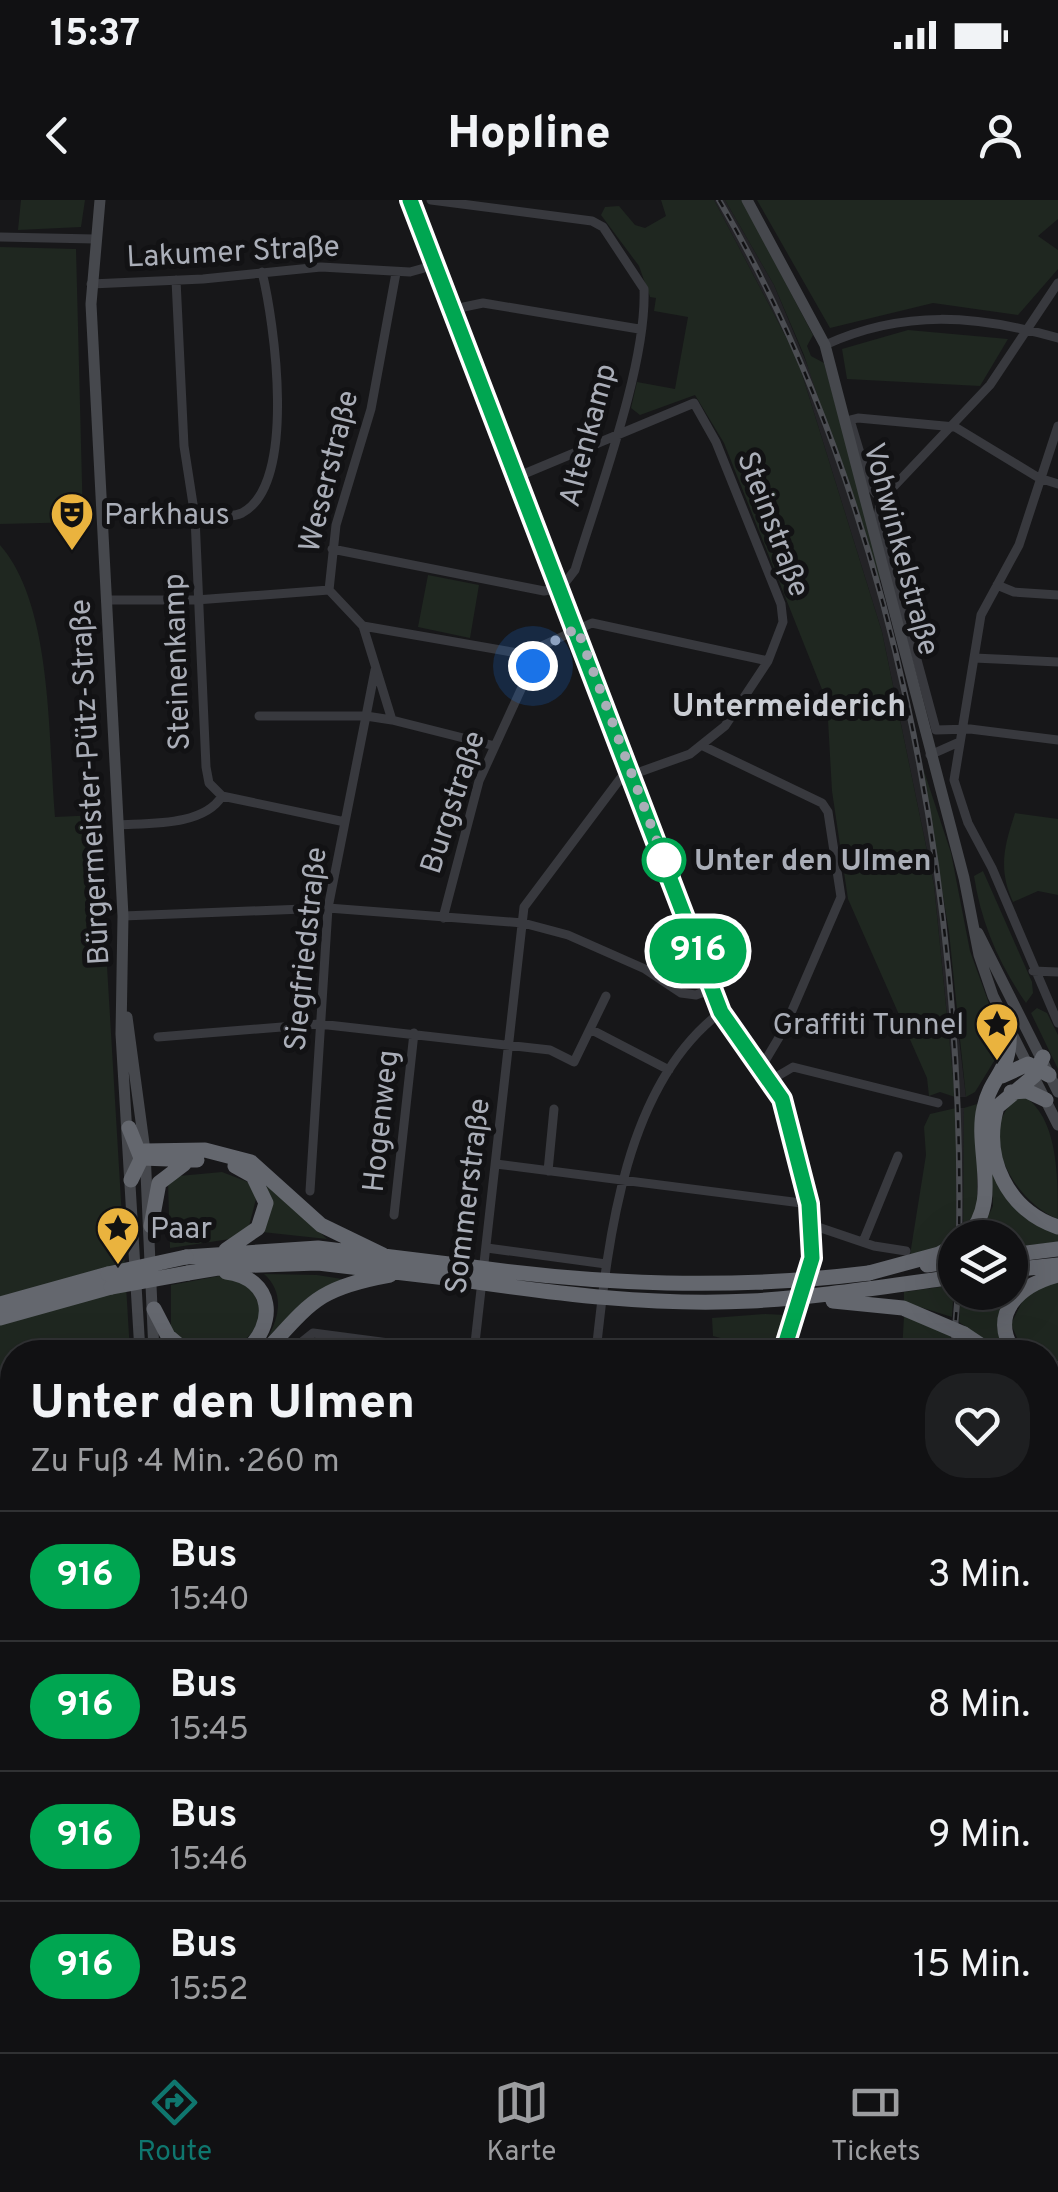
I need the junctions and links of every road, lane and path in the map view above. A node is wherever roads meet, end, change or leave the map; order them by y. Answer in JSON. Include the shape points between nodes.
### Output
{"nodes":[{"id":1,"x":100,"y":200,"type":"edge"},
{"id":2,"x":410,"y":200,"type":"edge"},
{"id":3,"x":431,"y":200,"type":"edge"},
{"id":4,"x":747,"y":200,"type":"edge"},
{"id":5,"x":0,"y":237,"type":"edge"},
{"id":6,"x":95,"y":239,"type":"junction"},
{"id":7,"x":436,"y":264,"type":"junction"},
{"id":8,"x":262,"y":272,"type":"junction"},
{"id":9,"x":396,"y":273,"type":"junction"},
{"id":10,"x":176,"y":280,"type":"junction"},
{"id":11,"x":1058,"y":282,"type":"edge"},
{"id":12,"x":92,"y":284,"type":"junction"},
{"id":13,"x":454,"y":309,"type":"junction"},
{"id":14,"x":638,"y":329,"type":"junction"},
{"id":15,"x":1028,"y":329,"type":"junction"},
{"id":16,"x":1058,"y":338,"type":"edge"},
{"id":17,"x":825,"y":344,"type":"junction"},
{"id":18,"x":1058,"y":426,"type":"edge"},
{"id":19,"x":954,"y":427,"type":"junction"},
{"id":20,"x":616,"y":435,"type":"junction"},
{"id":21,"x":519,"y":476,"type":"junction"},
{"id":22,"x":1039,"y":478,"type":"junction"},
{"id":23,"x":1058,"y":484,"type":"edge"},
{"id":24,"x":880,"y":500,"type":"junction"},
{"id":25,"x":195,"y":517,"type":"junction"},
{"id":26,"x":332,"y":549,"type":"junction"},
{"id":27,"x":998,"y":585,"type":"junction"},
{"id":28,"x":561,"y":588,"type":"junction"},
{"id":29,"x":329,"y":590,"type":"junction"},
{"id":30,"x":1058,"y":595,"type":"edge"},
{"id":31,"x":106,"y":600,"type":"junction"},
{"id":32,"x":196,"y":600,"type":"junction"},
{"id":33,"x":363,"y":626,"type":"junction"},
{"id":34,"x":577,"y":628,"type":"junction"},
{"id":35,"x":539,"y":650,"type":"junction"},
{"id":36,"x":974,"y":658,"type":"junction"},
{"id":37,"x":768,"y":661,"type":"junction"},
{"id":38,"x":1058,"y":662,"type":"edge"},
{"id":39,"x":376,"y":668,"type":"junction"},
{"id":40,"x":259,"y":716,"type":"dead end"},
{"id":41,"x":366,"y":716,"type":"junction"},
{"id":42,"x":392,"y":720,"type":"junction"},
{"id":43,"x":962,"y":731,"type":"junction"},
{"id":44,"x":1058,"y":740,"type":"edge"},
{"id":45,"x":958,"y":743,"type":"junction"},
{"id":46,"x":495,"y":746,"type":"junction"},
{"id":47,"x":703,"y":746,"type":"junction"},
{"id":48,"x":930,"y":755,"type":"junction"},
{"id":49,"x":632,"y":774,"type":"junction"},
{"id":50,"x":222,"y":796,"type":"junction"},
{"id":51,"x":345,"y":822,"type":"junction"},
{"id":52,"x":118,"y":824,"type":"junction"},
{"id":53,"x":328,"y":908,"type":"junction"},
{"id":54,"x":124,"y":916,"type":"junction"},
{"id":55,"x":443,"y":918,"type":"junction"},
{"id":56,"x":522,"y":923,"type":"junction"},
{"id":57,"x":973,"y":926,"type":"junction"},
{"id":58,"x":1033,"y":971,"type":"junction"},
{"id":59,"x":1058,"y":972,"type":"edge"},
{"id":60,"x":712,"y":989,"type":"junction"},
{"id":61,"x":606,"y":996,"type":"dead end"},
{"id":62,"x":124,"y":1003,"type":"junction"},
{"id":63,"x":721,"y":1012,"type":"junction"},
{"id":64,"x":1058,"y":1023,"type":"edge"},
{"id":65,"x":319,"y":1024,"type":"junction"},
{"id":66,"x":1009,"y":1027,"type":"junction"},
{"id":67,"x":590,"y":1029,"type":"junction"},
{"id":68,"x":414,"y":1032,"type":"junction"},
{"id":69,"x":158,"y":1037,"type":"dead end"},
{"id":70,"x":510,"y":1045,"type":"junction"},
{"id":71,"x":762,"y":1066,"type":"junction"},
{"id":72,"x":1039,"y":1068,"type":"junction"},
{"id":73,"x":668,"y":1070,"type":"junction"},
{"id":74,"x":1002,"y":1076,"type":"junction"},
{"id":75,"x":771,"y":1080,"type":"junction"},
{"id":76,"x":1011,"y":1092,"type":"junction"},
{"id":77,"x":1052,"y":1096,"type":"edge"},
{"id":78,"x":938,"y":1103,"type":"dead end"},
{"id":79,"x":554,"y":1108,"type":"dead end"},
{"id":80,"x":1058,"y":1124,"type":"edge"},
{"id":81,"x":128,"y":1128,"type":"junction"},
{"id":82,"x":144,"y":1156,"type":"junction"},
{"id":83,"x":898,"y":1156,"type":"dead end"},
{"id":84,"x":194,"y":1160,"type":"junction"},
{"id":85,"x":496,"y":1164,"type":"junction"},
{"id":86,"x":548,"y":1171,"type":"junction"},
{"id":87,"x":131,"y":1180,"type":"junction"},
{"id":88,"x":623,"y":1180,"type":"junction"},
{"id":89,"x":310,"y":1191,"type":"dead end"},
{"id":90,"x":809,"y":1204,"type":"junction"},
{"id":91,"x":394,"y":1215,"type":"dead end"},
{"id":92,"x":976,"y":1220,"type":"edge"},
{"id":93,"x":812,"y":1224,"type":"junction"},
{"id":94,"x":151,"y":1226,"type":"junction"},
{"id":95,"x":1058,"y":1227,"type":"edge"},
{"id":96,"x":863,"y":1242,"type":"junction"},
{"id":97,"x":487,"y":1248,"type":"junction"},
{"id":98,"x":1058,"y":1250,"type":"edge"},
{"id":99,"x":222,"y":1252,"type":"junction"},
{"id":100,"x":906,"y":1252,"type":"dead end"},
{"id":101,"x":1028,"y":1253,"type":"edge"},
{"id":102,"x":938,"y":1254,"type":"edge"},
{"id":103,"x":384,"y":1255,"type":"junction"},
{"id":104,"x":938,"y":1263,"type":"edge"},
{"id":105,"x":606,"y":1264,"type":"junction"},
{"id":106,"x":187,"y":1265,"type":"junction"},
{"id":107,"x":1058,"y":1265,"type":"edge"},
{"id":108,"x":1028,"y":1268,"type":"edge"},
{"id":109,"x":212,"y":1271,"type":"junction"},
{"id":110,"x":404,"y":1272,"type":"junction"},
{"id":111,"x":464,"y":1273,"type":"junction"},
{"id":112,"x":869,"y":1273,"type":"junction"},
{"id":113,"x":1058,"y":1276,"type":"edge"},
{"id":114,"x":938,"y":1279,"type":"edge"},
{"id":115,"x":800,"y":1298,"type":"junction"},
{"id":116,"x":0,"y":1304,"type":"edge"},
{"id":117,"x":154,"y":1308,"type":"junction"},
{"id":118,"x":0,"y":1318,"type":"edge"},
{"id":119,"x":139,"y":1340,"type":"edge"},
{"id":120,"x":154,"y":1340,"type":"edge"},
{"id":121,"x":173,"y":1340,"type":"edge"},
{"id":122,"x":257,"y":1340,"type":"edge"},
{"id":123,"x":274,"y":1340,"type":"edge"},
{"id":124,"x":305,"y":1340,"type":"edge"},
{"id":125,"x":370,"y":1340,"type":"edge"},
{"id":126,"x":476,"y":1340,"type":"edge"},
{"id":127,"x":597,"y":1340,"type":"edge"},
{"id":128,"x":787,"y":1340,"type":"edge"},
{"id":129,"x":973,"y":1340,"type":"edge"},
{"id":130,"x":1007,"y":1340,"type":"edge"}],
"edges":[{"from":1,"to":6,"type":"main road","name":"Bürgermeister-Pütz-Straße"},
{"from":2,"to":7,"type":"main road"},
{"from":3,"to":14,"type":"street","name":"Altenkamp","via":[[598,222],[644,289]]},
{"from":4,"to":17,"type":"main road","name":"Vohwinkelstraße"},
{"from":5,"to":6,"type":"street"},
{"from":6,"to":12,"type":"main road","name":"Bürgermeister-Pütz-Straße"},
{"from":7,"to":9,"type":"street","name":"Lakumer Straße"},
{"from":7,"to":13,"type":"main road"},
{"from":8,"to":9,"type":"street","name":"Lakumer Straße"},
{"from":8,"to":10,"type":"street","name":"Lakumer Straße"},
{"from":8,"to":25,"type":"street","via":[[280,391],[264,479],[241,513]]},
{"from":9,"to":26,"type":"street","name":"Weserstraße","via":[[371,408]]},
{"from":10,"to":12,"type":"street","name":"Lakumer Straße"},
{"from":10,"to":25,"type":"street","name":"Steinenkamp","via":[[184,446]]},
{"from":11,"to":15,"type":"street"},
{"from":12,"to":31,"type":"main road","name":"Bürgermeister-Pütz-Straße"},
{"from":13,"to":14,"type":"street","via":[[483,303]]},
{"from":13,"to":21,"type":"main road"},
{"from":14,"to":20,"type":"street","name":"Altenkamp"},
{"from":15,"to":16,"type":"street"},
{"from":15,"to":17,"type":"street","via":[[925,316]]},
{"from":15,"to":19,"type":"street"},
{"from":17,"to":48,"type":"main road","name":"Vohwinkelstraße"},
{"from":18,"to":22,"type":"street"},
{"from":19,"to":22,"type":"street"},
{"from":19,"to":24,"type":"street"},
{"from":19,"to":24,"type":"street","via":[[850,420]]},
{"from":20,"to":21,"type":"street"},
{"from":20,"to":28,"type":"street","name":"Altenkamp","via":[[575,570]]},
{"from":20,"to":37,"type":"street","name":"Steinstraße","via":[[694,403],[781,604]]},
{"from":21,"to":28,"type":"main road"},
{"from":22,"to":23,"type":"street"},
{"from":22,"to":27,"type":"street","via":[[1019,545]]},
{"from":24,"to":43,"type":"street","via":[[878,516],[936,730]]},
{"from":25,"to":32,"type":"street","name":"Steinenkamp"},
{"from":26,"to":28,"type":"street"},
{"from":26,"to":29,"type":"street","name":"Weserstraße"},
{"from":27,"to":30,"type":"street"},
{"from":27,"to":36,"type":"street","via":[[981,615]]},
{"from":28,"to":34,"type":"main road"},
{"from":29,"to":32,"type":"street"},
{"from":29,"to":33,"type":"street","name":"Weserstraße"},
{"from":31,"to":32,"type":"street"},
{"from":31,"to":52,"type":"main road","name":"Bürgermeister-Pütz-Straße"},
{"from":32,"to":50,"type":"street","name":"Steinenkamp","via":[[206,767],[209,783]]},
{"from":33,"to":35,"type":"street","via":[[524,654]]},
{"from":33,"to":39,"type":"street","name":"Weserstraße"},
{"from":34,"to":35,"type":"street"},
{"from":34,"to":37,"type":"street","via":[[592,622]]},
{"from":34,"to":49,"type":"main road"},
{"from":35,"to":46,"type":"street","name":"Burgstraße"},
{"from":36,"to":38,"type":"street"},
{"from":36,"to":43,"type":"street"},
{"from":37,"to":47,"type":"street","name":"Steinstraße","via":[[738,710]]},
{"from":39,"to":41,"type":"street","name":"Weserstraße"},
{"from":39,"to":42,"type":"street","name":"Weserstraße"},
{"from":40,"to":41,"type":"street"},
{"from":41,"to":42,"type":"street"},
{"from":41,"to":51,"type":"street","name":"Siegfriedstraße"},
{"from":42,"to":46,"type":"street"},
{"from":43,"to":44,"type":"street"},
{"from":43,"to":45,"type":"street"},
{"from":45,"to":48,"type":"street"},
{"from":45,"to":58,"type":"street","via":[[957,794]]},
{"from":46,"to":55,"type":"street","name":"Burgstraße","via":[[478,781]]},
{"from":47,"to":49,"type":"street","name":"Steinstraße"},
{"from":47,"to":71,"type":"street","via":[[822,803],[828,812],[840,896]]},
{"from":48,"to":57,"type":"main road","name":"Vohwinkelstraße"},
{"from":49,"to":56,"type":"street","name":"Sommerstraße","via":[[620,780],[530,894]]},
{"from":49,"to":60,"type":"main road"},
{"from":50,"to":51,"type":"street"},
{"from":50,"to":52,"type":"street","via":[[200,814]]},
{"from":51,"to":53,"type":"street","name":"Siegfriedstraße"},
{"from":52,"to":54,"type":"main road","name":"Bürgermeister-Pütz-Straße"},
{"from":53,"to":54,"type":"street"},
{"from":53,"to":55,"type":"street"},
{"from":53,"to":65,"type":"street","name":"Siegfriedstraße"},
{"from":54,"to":62,"type":"main road","name":"Bürgermeister-Pütz-Straße"},
{"from":55,"to":56,"type":"street"},
{"from":56,"to":60,"type":"street","via":[[583,942],[681,993]]},
{"from":56,"to":70,"type":"street","name":"Sommerstraße"},
{"from":57,"to":66,"type":"main road","name":"Vohwinkelstraße"},
{"from":57,"to":72,"type":"main road","name":"Vohwinkelstraße"},
{"from":58,"to":59,"type":"street"},
{"from":58,"to":64,"type":"street"},
{"from":60,"to":63,"type":"main road"},
{"from":61,"to":67,"type":"street"},
{"from":62,"to":81,"type":"main road","name":"Bürgermeister-Pütz-Straße"},
{"from":62,"to":82,"type":"main road","name":"Bürgermeister-Pütz-Straße"},
{"from":63,"to":71,"type":"main road"},
{"from":63,"to":73,"type":"street","via":[[698,1029]]},
{"from":65,"to":68,"type":"street"},
{"from":65,"to":69,"type":"street"},
{"from":65,"to":89,"type":"street","name":"Siegfriedstraße"},
{"from":66,"to":72,"type":"main road","name":"Vohwinkelstraße"},
{"from":66,"to":74,"type":"highway"},
{"from":67,"to":70,"type":"street","via":[[574,1062],[550,1050]]},
{"from":67,"to":73,"type":"street"},
{"from":68,"to":70,"type":"street"},
{"from":68,"to":91,"type":"street","name":"Hogenweg"},
{"from":70,"to":85,"type":"street","name":"Sommerstraße"},
{"from":71,"to":75,"type":"main road"},
{"from":72,"to":74,"type":"highway"},
{"from":72,"to":76,"type":"highway"},
{"from":72,"to":77,"type":"main road","name":"Vohwinkelstraße"},
{"from":73,"to":88,"type":"street"},
{"from":74,"to":92,"type":"highway","via":[[982,1114],[984,1205]]},
{"from":75,"to":78,"type":"street","via":[[792,1067]]},
{"from":75,"to":90,"type":"main road","via":[[792,1128]]},
{"from":76,"to":77,"type":"highway"},
{"from":76,"to":95,"type":"highway","via":[[997,1107],[993,1130],[1006,1190],[1028,1215]]},
{"from":77,"to":80,"type":"main road","name":"Vohwinkelstraße"},
{"from":79,"to":86,"type":"street"},
{"from":81,"to":82,"type":"highway"},
{"from":81,"to":87,"type":"main road","name":"Bürgermeister-Pütz-Straße"},
{"from":82,"to":84,"type":"highway"},
{"from":82,"to":87,"type":"highway"},
{"from":82,"to":94,"type":"main road","name":"Bürgermeister-Pütz-Straße"},
{"from":82,"to":103,"type":"highway","via":[[205,1150],[251,1162],[321,1225]]},
{"from":83,"to":96,"type":"street"},
{"from":84,"to":94,"type":"highway","via":[[159,1183]]},
{"from":84,"to":99,"type":"highway","via":[[242,1169],[263,1192],[258,1228]]},
{"from":85,"to":86,"type":"street"},
{"from":85,"to":97,"type":"street","name":"Sommerstraße"},
{"from":86,"to":88,"type":"street"},
{"from":87,"to":119,"type":"main road","name":"Bürgermeister-Pütz-Straße"},
{"from":88,"to":90,"type":"street"},
{"from":88,"to":105,"type":"street"},
{"from":90,"to":93,"type":"main road"},
{"from":93,"to":96,"type":"street"},
{"from":93,"to":128,"type":"main road","via":[[806,1290]]},
{"from":94,"to":117,"type":"main road","name":"Bürgermeister-Pütz-Straße"},
{"from":96,"to":100,"type":"street"},
{"from":97,"to":105,"type":"street"},
{"from":97,"to":126,"type":"street","name":"Sommerstraße"},
{"from":98,"to":101,"type":"highway"},
{"from":99,"to":103,"type":"highway","via":[[318,1248]]},
{"from":99,"to":106,"type":"highway"},
{"from":102,"to":112,"type":"highway"},
{"from":103,"to":111,"type":"highway"},
{"from":104,"to":112,"type":"highway"},
{"from":105,"to":127,"type":"street"},
{"from":106,"to":109,"type":"highway"},
{"from":106,"to":116,"type":"highway","bridge":true},
{"from":106,"to":118,"type":"highway","bridge":true},
{"from":107,"to":108,"type":"highway"},
{"from":109,"to":110,"type":"highway","via":[[318,1263]]},
{"from":109,"to":122,"type":"highway","via":[[241,1275],[265,1297],[268,1322]]},
{"from":110,"to":111,"type":"highway"},
{"from":110,"to":123,"type":"highway","via":[[318,1297]]},
{"from":111,"to":112,"type":"highway","bridge":true,"via":[[692,1287]]},
{"from":111,"to":115,"type":"highway","bridge":true,"via":[[633,1300]]},
{"from":113,"to":130,"type":"highway","via":[[1012,1300],[1004,1318]]},
{"from":114,"to":115,"type":"highway","bridge":true},
{"from":115,"to":129,"type":"highway","bridge":true,"via":[[904,1308]]},
{"from":117,"to":120,"type":"main road","name":"Bürgermeister-Pütz-Straße"},
{"from":117,"to":121,"type":"highway"},
{"from":124,"to":125,"type":"street","via":[[312,1332]]}]}
